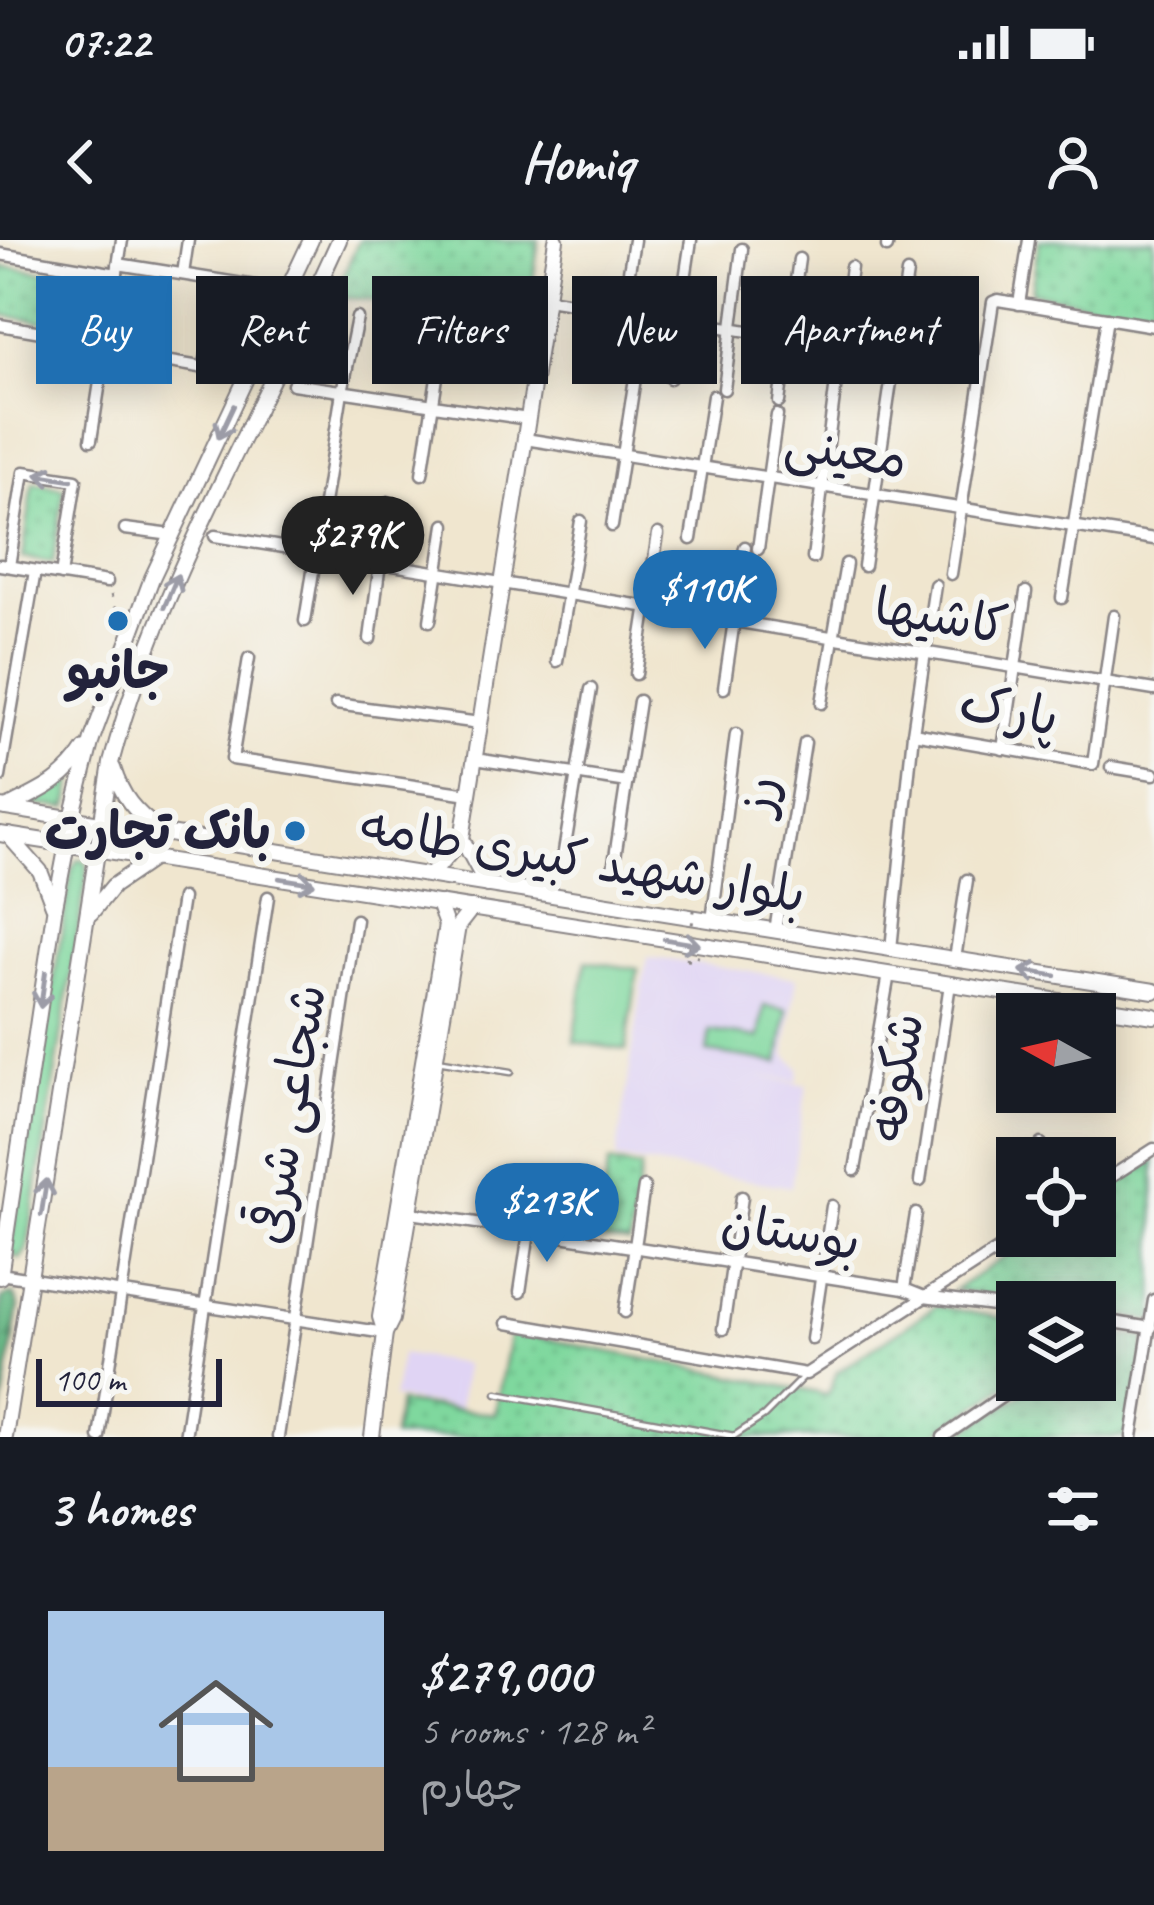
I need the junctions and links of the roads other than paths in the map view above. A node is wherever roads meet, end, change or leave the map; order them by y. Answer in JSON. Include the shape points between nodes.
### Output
{"nodes":[{"id":1,"x":122,"y":240,"type":"edge"},
{"id":2,"x":188,"y":240,"type":"edge"},
{"id":3,"x":311,"y":240,"type":"edge"},
{"id":4,"x":339,"y":240,"type":"edge"},
{"id":5,"x":556,"y":240,"type":"edge"},
{"id":6,"x":634,"y":240,"type":"edge"},
{"id":7,"x":691,"y":240,"type":"edge"},
{"id":8,"x":1029,"y":240,"type":"edge"},
{"id":9,"x":742,"y":249,"type":"dead end"},
{"id":10,"x":0,"y":254,"type":"edge"},
{"id":11,"x":799,"y":259,"type":"dead end"},
{"id":12,"x":851,"y":267,"type":"dead end"},
{"id":13,"x":118,"y":269,"type":"junction"},
{"id":14,"x":907,"y":273,"type":"dead end"},
{"id":15,"x":183,"y":274,"type":"junction"},
{"id":16,"x":117,"y":276,"type":"edge"},
{"id":17,"x":196,"y":276,"type":"edge"},
{"id":18,"x":294,"y":276,"type":"edge"},
{"id":19,"x":628,"y":276,"type":"edge"},
{"id":20,"x":686,"y":276,"type":"edge"},
{"id":21,"x":796,"y":276,"type":"edge"},
{"id":22,"x":850,"y":276,"type":"edge"},
{"id":23,"x":907,"y":276,"type":"edge"},
{"id":24,"x":548,"y":292,"type":"edge"},
{"id":25,"x":1019,"y":304,"type":"junction"},
{"id":26,"x":1107,"y":318,"type":"junction"},
{"id":27,"x":357,"y":319,"type":"dead end"},
{"id":28,"x":0,"y":325,"type":"edge"},
{"id":29,"x":717,"y":326,"type":"edge"},
{"id":30,"x":1154,"y":326,"type":"edge"},
{"id":31,"x":732,"y":329,"type":"junction"},
{"id":32,"x":741,"y":330,"type":"edge"},
{"id":33,"x":36,"y":331,"type":"edge"},
{"id":34,"x":100,"y":384,"type":"edge"},
{"id":35,"x":244,"y":384,"type":"edge"},
{"id":36,"x":293,"y":384,"type":"dead end"},
{"id":37,"x":436,"y":384,"type":"edge"},
{"id":38,"x":534,"y":384,"type":"edge"},
{"id":39,"x":634,"y":384,"type":"edge"},
{"id":40,"x":781,"y":384,"type":"edge"},
{"id":41,"x":837,"y":384,"type":"edge"},
{"id":42,"x":890,"y":384,"type":"edge"},
{"id":43,"x":342,"y":392,"type":"junction"},
{"id":44,"x":433,"y":405,"type":"junction"},
{"id":45,"x":528,"y":419,"type":"junction"},
{"id":46,"x":525,"y":439,"type":"junction"},
{"id":47,"x":91,"y":440,"type":"dead end"},
{"id":48,"x":623,"y":454,"type":"junction"},
{"id":49,"x":703,"y":467,"type":"junction"},
{"id":50,"x":422,"y":473,"type":"dead end"},
{"id":51,"x":767,"y":478,"type":"junction"},
{"id":52,"x":824,"y":487,"type":"junction"},
{"id":53,"x":875,"y":495,"type":"junction"},
{"id":54,"x":388,"y":502,"type":"dead end"},
{"id":55,"x":960,"y":508,"type":"junction"},
{"id":56,"x":581,"y":521,"type":"dead end"},
{"id":57,"x":445,"y":525,"type":"dead end"},
{"id":58,"x":612,"y":526,"type":"dead end"},
{"id":59,"x":1074,"y":526,"type":"junction"},
{"id":60,"x":124,"y":530,"type":"dead end"},
{"id":61,"x":658,"y":533,"type":"dead end"},
{"id":62,"x":172,"y":535,"type":"junction"},
{"id":63,"x":215,"y":536,"type":"dead end"},
{"id":64,"x":691,"y":539,"type":"dead end"},
{"id":65,"x":1154,"y":539,"type":"edge"},
{"id":66,"x":316,"y":553,"type":"junction"},
{"id":67,"x":813,"y":558,"type":"dead end"},
{"id":68,"x":381,"y":564,"type":"junction"},
{"id":69,"x":845,"y":564,"type":"dead end"},
{"id":70,"x":5,"y":566,"type":"edge"},
{"id":71,"x":864,"y":566,"type":"dead end"},
{"id":72,"x":35,"y":571,"type":"junction"},
{"id":73,"x":62,"y":574,"type":"junction"},
{"id":74,"x":437,"y":574,"type":"junction"},
{"id":75,"x":951,"y":574,"type":"dead end"},
{"id":76,"x":107,"y":582,"type":"road end"},
{"id":77,"x":502,"y":584,"type":"junction"},
{"id":78,"x":935,"y":585,"type":"dead end"},
{"id":79,"x":1026,"y":592,"type":"dead end"},
{"id":80,"x":569,"y":595,"type":"junction"},
{"id":81,"x":1062,"y":598,"type":"dead end"},
{"id":82,"x":646,"y":608,"type":"junction"},
{"id":83,"x":1114,"y":616,"type":"dead end"},
{"id":84,"x":430,"y":621,"type":"dead end"},
{"id":85,"x":305,"y":622,"type":"dead end"},
{"id":86,"x":732,"y":622,"type":"junction"},
{"id":87,"x":833,"y":638,"type":"junction"},
{"id":88,"x":370,"y":639,"type":"dead end"},
{"id":89,"x":925,"y":653,"type":"junction"},
{"id":90,"x":249,"y":658,"type":"dead end"},
{"id":91,"x":557,"y":661,"type":"dead end"},
{"id":92,"x":1015,"y":667,"type":"junction"},
{"id":93,"x":635,"y":674,"type":"dead end"},
{"id":94,"x":1105,"y":682,"type":"junction"},
{"id":95,"x":724,"y":688,"type":"dead end"},
{"id":96,"x":591,"y":689,"type":"dead end"},
{"id":97,"x":1154,"y":690,"type":"edge"},
{"id":98,"x":639,"y":701,"type":"dead end"},
{"id":99,"x":821,"y":703,"type":"dead end"},
{"id":100,"x":336,"y":704,"type":"dead end"},
{"id":101,"x":480,"y":723,"type":"junction"},
{"id":102,"x":913,"y":733,"type":"junction"},
{"id":103,"x":736,"y":734,"type":"dead end"},
{"id":104,"x":92,"y":740,"type":"junction"},
{"id":105,"x":805,"y":742,"type":"dead end"},
{"id":106,"x":1004,"y":748,"type":"junction"},
{"id":107,"x":475,"y":759,"type":"junction"},
{"id":108,"x":111,"y":764,"type":"junction"},
{"id":109,"x":1111,"y":767,"type":"dead end"},
{"id":110,"x":577,"y":774,"type":"junction"},
{"id":111,"x":1154,"y":774,"type":"edge"},
{"id":112,"x":0,"y":777,"type":"edge"},
{"id":113,"x":627,"y":782,"type":"junction"},
{"id":114,"x":470,"y":794,"type":"junction"},
{"id":115,"x":3,"y":808,"type":"edge"},
{"id":116,"x":72,"y":818,"type":"junction"},
{"id":117,"x":102,"y":823,"type":"junction"},
{"id":118,"x":163,"y":832,"type":"junction"},
{"id":119,"x":4,"y":835,"type":"edge"},
{"id":120,"x":462,"y":839,"type":"junction"},
{"id":121,"x":67,"y":844,"type":"junction"},
{"id":122,"x":98,"y":849,"type":"junction"},
{"id":123,"x":154,"y":858,"type":"junction"},
{"id":124,"x":561,"y":869,"type":"dead end"},
{"id":125,"x":613,"y":870,"type":"dead end"},
{"id":126,"x":431,"y":875,"type":"junction"},
{"id":127,"x":968,"y":880,"type":"dead end"},
{"id":128,"x":487,"y":885,"type":"junction"},
{"id":129,"x":268,"y":897,"type":"dead end"},
{"id":130,"x":182,"y":898,"type":"dead end"},
{"id":131,"x":438,"y":903,"type":"junction"},
{"id":132,"x":472,"y":908,"type":"junction"},
{"id":133,"x":54,"y":912,"type":"junction"},
{"id":134,"x":88,"y":918,"type":"junction"},
{"id":135,"x":356,"y":920,"type":"dead end"},
{"id":136,"x":712,"y":920,"type":"junction"},
{"id":137,"x":775,"y":931,"type":"junction"},
{"id":138,"x":891,"y":949,"type":"junction"},
{"id":139,"x":955,"y":959,"type":"junction"},
{"id":140,"x":889,"y":974,"type":"junction"},
{"id":141,"x":950,"y":984,"type":"junction"},
{"id":142,"x":1154,"y":992,"type":"edge"},
{"id":143,"x":1154,"y":1016,"type":"edge"},
{"id":144,"x":437,"y":1060,"type":"junction"},
{"id":145,"x":511,"y":1072,"type":"dead end"},
{"id":146,"x":1154,"y":1149,"type":"edge"},
{"id":147,"x":855,"y":1170,"type":"dead end"},
{"id":148,"x":1116,"y":1173,"type":"edge"},
{"id":149,"x":920,"y":1181,"type":"dead end"},
{"id":150,"x":536,"y":1186,"type":"dead end"},
{"id":151,"x":644,"y":1187,"type":"dead end"},
{"id":152,"x":742,"y":1197,"type":"dead end"},
{"id":153,"x":832,"y":1206,"type":"dead end"},
{"id":154,"x":404,"y":1212,"type":"junction"},
{"id":155,"x":916,"y":1214,"type":"dead end"},
{"id":156,"x":528,"y":1231,"type":"junction"},
{"id":157,"x":635,"y":1248,"type":"junction"},
{"id":158,"x":996,"y":1251,"type":"edge"},
{"id":159,"x":733,"y":1263,"type":"junction"},
{"id":160,"x":0,"y":1275,"type":"edge"},
{"id":161,"x":820,"y":1276,"type":"junction"},
{"id":162,"x":31,"y":1279,"type":"junction"},
{"id":163,"x":904,"y":1289,"type":"junction"},
{"id":164,"x":520,"y":1292,"type":"dead end"},
{"id":165,"x":121,"y":1293,"type":"junction"},
{"id":166,"x":925,"y":1297,"type":"junction"},
{"id":167,"x":1154,"y":1300,"type":"edge"},
{"id":168,"x":205,"y":1306,"type":"junction"},
{"id":169,"x":996,"y":1306,"type":"edge"},
{"id":170,"x":625,"y":1312,"type":"dead end"},
{"id":171,"x":296,"y":1319,"type":"junction"},
{"id":172,"x":507,"y":1323,"type":"dead end"},
{"id":173,"x":1116,"y":1323,"type":"edge"},
{"id":174,"x":1152,"y":1328,"type":"edge"},
{"id":175,"x":723,"y":1329,"type":"dead end"},
{"id":176,"x":385,"y":1333,"type":"junction"},
{"id":177,"x":812,"y":1339,"type":"dead end"},
{"id":178,"x":806,"y":1374,"type":"junction"},
{"id":179,"x":497,"y":1393,"type":"dead end"},
{"id":180,"x":996,"y":1401,"type":"edge"},
{"id":181,"x":5,"y":1437,"type":"edge"},
{"id":182,"x":99,"y":1437,"type":"edge"},
{"id":183,"x":185,"y":1437,"type":"edge"},
{"id":184,"x":278,"y":1437,"type":"edge"},
{"id":185,"x":372,"y":1437,"type":"edge"},
{"id":186,"x":943,"y":1437,"type":"edge"},
{"id":187,"x":1132,"y":1437,"type":"edge"}],
"edges":[{"from":1,"to":13,"type":"street"},
{"from":2,"to":15,"type":"street"},
{"from":3,"to":18,"type":"main road"},
{"from":108,"to":4,"type":"main road","one_way":true,"via":[[170,590]]},
{"from":5,"to":24,"type":"main road"},
{"from":6,"to":19,"type":"street"},
{"from":7,"to":20,"type":"street"},
{"from":8,"to":25,"type":"street"},
{"from":9,"to":31,"type":"street"},
{"from":10,"to":13,"type":"street"},
{"from":11,"to":21,"type":"street"},
{"from":12,"to":22,"type":"street"},
{"from":13,"to":15,"type":"street"},
{"from":13,"to":16,"type":"street"},
{"from":14,"to":23,"type":"street"},
{"from":15,"to":17,"type":"street"},
{"from":25,"to":26,"type":"street"},
{"from":25,"to":55,"type":"street","via":[[998,300],[990,307]]},
{"from":26,"to":30,"type":"street"},
{"from":26,"to":59,"type":"street"},
{"from":27,"to":43,"type":"street"},
{"from":28,"to":33,"type":"street"},
{"from":29,"to":31,"type":"street"},
{"from":31,"to":32,"type":"street"},
{"from":31,"to":49,"type":"street"},
{"from":34,"to":47,"type":"street"},
{"from":35,"to":62,"type":"main road","one_way":true},
{"from":36,"to":43,"type":"street"},
{"from":37,"to":44,"type":"street"},
{"from":38,"to":45,"type":"main road"},
{"from":39,"to":48,"type":"street"},
{"from":40,"to":51,"type":"street"},
{"from":41,"to":52,"type":"street"},
{"from":42,"to":53,"type":"street"},
{"from":43,"to":44,"type":"street"},
{"from":43,"to":66,"type":"street"},
{"from":44,"to":45,"type":"street"},
{"from":44,"to":50,"type":"street"},
{"from":45,"to":46,"type":"main road"},
{"from":46,"to":48,"type":"street","name":"معینی"},
{"from":46,"to":77,"type":"main road"},
{"from":48,"to":49,"type":"street","name":"معینی"},
{"from":48,"to":58,"type":"street"},
{"from":49,"to":51,"type":"street","name":"معینی"},
{"from":49,"to":64,"type":"street"},
{"from":51,"to":52,"type":"street","name":"معینی"},
{"from":51,"to":86,"type":"street"},
{"from":52,"to":53,"type":"street","name":"معینی"},
{"from":52,"to":67,"type":"street"},
{"from":53,"to":55,"type":"street","name":"معینی"},
{"from":53,"to":71,"type":"street"},
{"from":54,"to":68,"type":"street"},
{"from":55,"to":59,"type":"street","name":"معینی"},
{"from":55,"to":75,"type":"street"},
{"from":56,"to":80,"type":"street"},
{"from":57,"to":74,"type":"street"},
{"from":59,"to":65,"type":"street","name":"معینی"},
{"from":59,"to":81,"type":"street"},
{"from":60,"to":62,"type":"street"},
{"from":61,"to":82,"type":"street"},
{"from":62,"to":104,"type":"main road"},
{"from":63,"to":66,"type":"street","name":"کاشیها"},
{"from":66,"to":68,"type":"street","name":"کاشیها"},
{"from":66,"to":85,"type":"street"},
{"from":68,"to":74,"type":"street","name":"کاشیها"},
{"from":68,"to":88,"type":"street"},
{"from":69,"to":87,"type":"street"},
{"from":70,"to":72,"type":"street"},
{"from":73,"to":70,"type":"street","one_way":true,"via":[[76,480],[24,472]]},
{"from":72,"to":73,"type":"street"},
{"from":72,"to":112,"type":"street"},
{"from":73,"to":76,"type":"street"},
{"from":74,"to":77,"type":"street","name":"کاشیها"},
{"from":74,"to":84,"type":"street"},
{"from":77,"to":80,"type":"street","name":"کاشیها"},
{"from":77,"to":101,"type":"main road"},
{"from":78,"to":89,"type":"street"},
{"from":79,"to":92,"type":"street"},
{"from":80,"to":82,"type":"street","name":"کاشیها"},
{"from":80,"to":91,"type":"street"},
{"from":82,"to":86,"type":"street","name":"کاشیها"},
{"from":82,"to":93,"type":"street"},
{"from":83,"to":94,"type":"street"},
{"from":86,"to":87,"type":"street","name":"کاشیها"},
{"from":86,"to":95,"type":"street"},
{"from":87,"to":89,"type":"street","name":"کاشیها"},
{"from":87,"to":99,"type":"street"},
{"from":89,"to":92,"type":"street","name":"کاشیها"},
{"from":89,"to":102,"type":"street"},
{"from":90,"to":114,"type":"street","via":[[232,758]]},
{"from":92,"to":94,"type":"street","name":"کاشیها"},
{"from":92,"to":106,"type":"street"},
{"from":94,"to":97,"type":"street","name":"کاشیها"},
{"from":94,"to":106,"type":"street","name":"پارک","via":[[1093,764]]},
{"from":96,"to":110,"type":"street"},
{"from":98,"to":113,"type":"street"},
{"from":100,"to":101,"type":"street"},
{"from":101,"to":107,"type":"main road"},
{"from":102,"to":106,"type":"street","name":"پارک"},
{"from":102,"to":138,"type":"street"},
{"from":103,"to":136,"type":"street"},
{"from":104,"to":115,"type":"main road","via":[[52,785]]},
{"from":104,"to":116,"type":"main road"},
{"from":105,"to":137,"type":"street","name":"رز"},
{"from":107,"to":110,"type":"street"},
{"from":107,"to":114,"type":"main road"},
{"from":108,"to":117,"type":"main road"},
{"from":108,"to":118,"type":"main road","via":[[131,808]]},
{"from":109,"to":111,"type":"street","name":"پارک"},
{"from":110,"to":113,"type":"street"},
{"from":110,"to":124,"type":"street"},
{"from":113,"to":125,"type":"street"},
{"from":114,"to":120,"type":"main road"},
{"from":115,"to":116,"type":"main road","name":"بلوار شهید کبیری طامه"},
{"from":116,"to":117,"type":"main road","name":"بلوار شهید کبیری طامه"},
{"from":116,"to":121,"type":"main road"},
{"from":117,"to":118,"type":"main road","name":"بلوار شهید کبیری طامه"},
{"from":117,"to":122,"type":"main road"},
{"from":118,"to":126,"type":"main road","name":"بلوار شهید کبیری طامه"},
{"from":119,"to":121,"type":"main road","name":"بلوار شهید کبیری طامه"},
{"from":119,"to":133,"type":"main road","via":[[40,871]]},
{"from":120,"to":126,"type":"main road"},
{"from":120,"to":128,"type":"main road"},
{"from":121,"to":122,"type":"main road","name":"بلوار شهید کبیری طامه"},
{"from":121,"to":133,"type":"main road"},
{"from":122,"to":123,"type":"main road","name":"بلوار شهید کبیری طامه"},
{"from":122,"to":134,"type":"main road"},
{"from":123,"to":131,"type":"main road","name":"بلوار شهید کبیری طامه","one_way":true},
{"from":123,"to":134,"type":"main road","via":[[113,886]]},
{"from":126,"to":128,"type":"main road","name":"بلوار شهید کبیری طامه"},
{"from":127,"to":139,"type":"street"},
{"from":128,"to":136,"type":"main road","name":"بلوار شهید کبیری طامه"},
{"from":129,"to":168,"type":"street"},
{"from":130,"to":165,"type":"street"},
{"from":131,"to":132,"type":"main road","name":"بلوار شهید کبیری طامه"},
{"from":131,"to":154,"type":"main road","via":[[446,925]]},
{"from":132,"to":140,"type":"main road","name":"بلوار شهید کبیری طامه","one_way":true},
{"from":132,"to":144,"type":"main road","via":[[458,926]]},
{"from":133,"to":160,"type":"main road","one_way":true},
{"from":162,"to":134,"type":"main road","one_way":true},
{"from":135,"to":171,"type":"street","name":"شجاعی شرقی"},
{"from":136,"to":137,"type":"main road","name":"بلوار شهید کبیری طامه"},
{"from":137,"to":138,"type":"main road","name":"بلوار شهید کبیری طامه"},
{"from":138,"to":139,"type":"main road","name":"بلوار شهید کبیری طامه"},
{"from":142,"to":139,"type":"main road","name":"بلوار شهید کبیری طامه","one_way":true},
{"from":140,"to":141,"type":"main road","name":"بلوار شهید کبیری طامه"},
{"from":140,"to":147,"type":"street"},
{"from":141,"to":143,"type":"main road","name":"بلوار شهید کبیری طامه"},
{"from":141,"to":149,"type":"street","name":"شکوفه"},
{"from":144,"to":145,"type":"lane"},
{"from":144,"to":154,"type":"main road"},
{"from":146,"to":148,"type":"street"},
{"from":150,"to":156,"type":"street"},
{"from":151,"to":157,"type":"street"},
{"from":152,"to":159,"type":"street"},
{"from":153,"to":161,"type":"street"},
{"from":154,"to":156,"type":"street","name":"بوستان"},
{"from":154,"to":176,"type":"main road"},
{"from":155,"to":163,"type":"street"},
{"from":156,"to":157,"type":"street","name":"بوستان"},
{"from":156,"to":164,"type":"street"},
{"from":157,"to":159,"type":"street","name":"بوستان"},
{"from":157,"to":170,"type":"street"},
{"from":158,"to":166,"type":"street"},
{"from":159,"to":161,"type":"street","name":"بوستان"},
{"from":159,"to":175,"type":"street"},
{"from":160,"to":162,"type":"street"},
{"from":161,"to":163,"type":"street","name":"بوستان"},
{"from":161,"to":177,"type":"street"},
{"from":162,"to":165,"type":"street"},
{"from":162,"to":181,"type":"main road"},
{"from":163,"to":166,"type":"street","name":"بوستان"},
{"from":165,"to":168,"type":"street"},
{"from":165,"to":182,"type":"street"},
{"from":166,"to":169,"type":"street","name":"بوستان"},
{"from":166,"to":178,"type":"street"},
{"from":167,"to":174,"type":"street"},
{"from":168,"to":171,"type":"street"},
{"from":168,"to":183,"type":"street"},
{"from":171,"to":176,"type":"street"},
{"from":171,"to":184,"type":"street","name":"شجاعی شرقی"},
{"from":172,"to":178,"type":"street"},
{"from":173,"to":174,"type":"street"},
{"from":174,"to":187,"type":"street"},
{"from":176,"to":185,"type":"main road"},
{"from":178,"to":179,"type":"lane","via":[[734,1436]]},
{"from":180,"to":186,"type":"street"}]}
